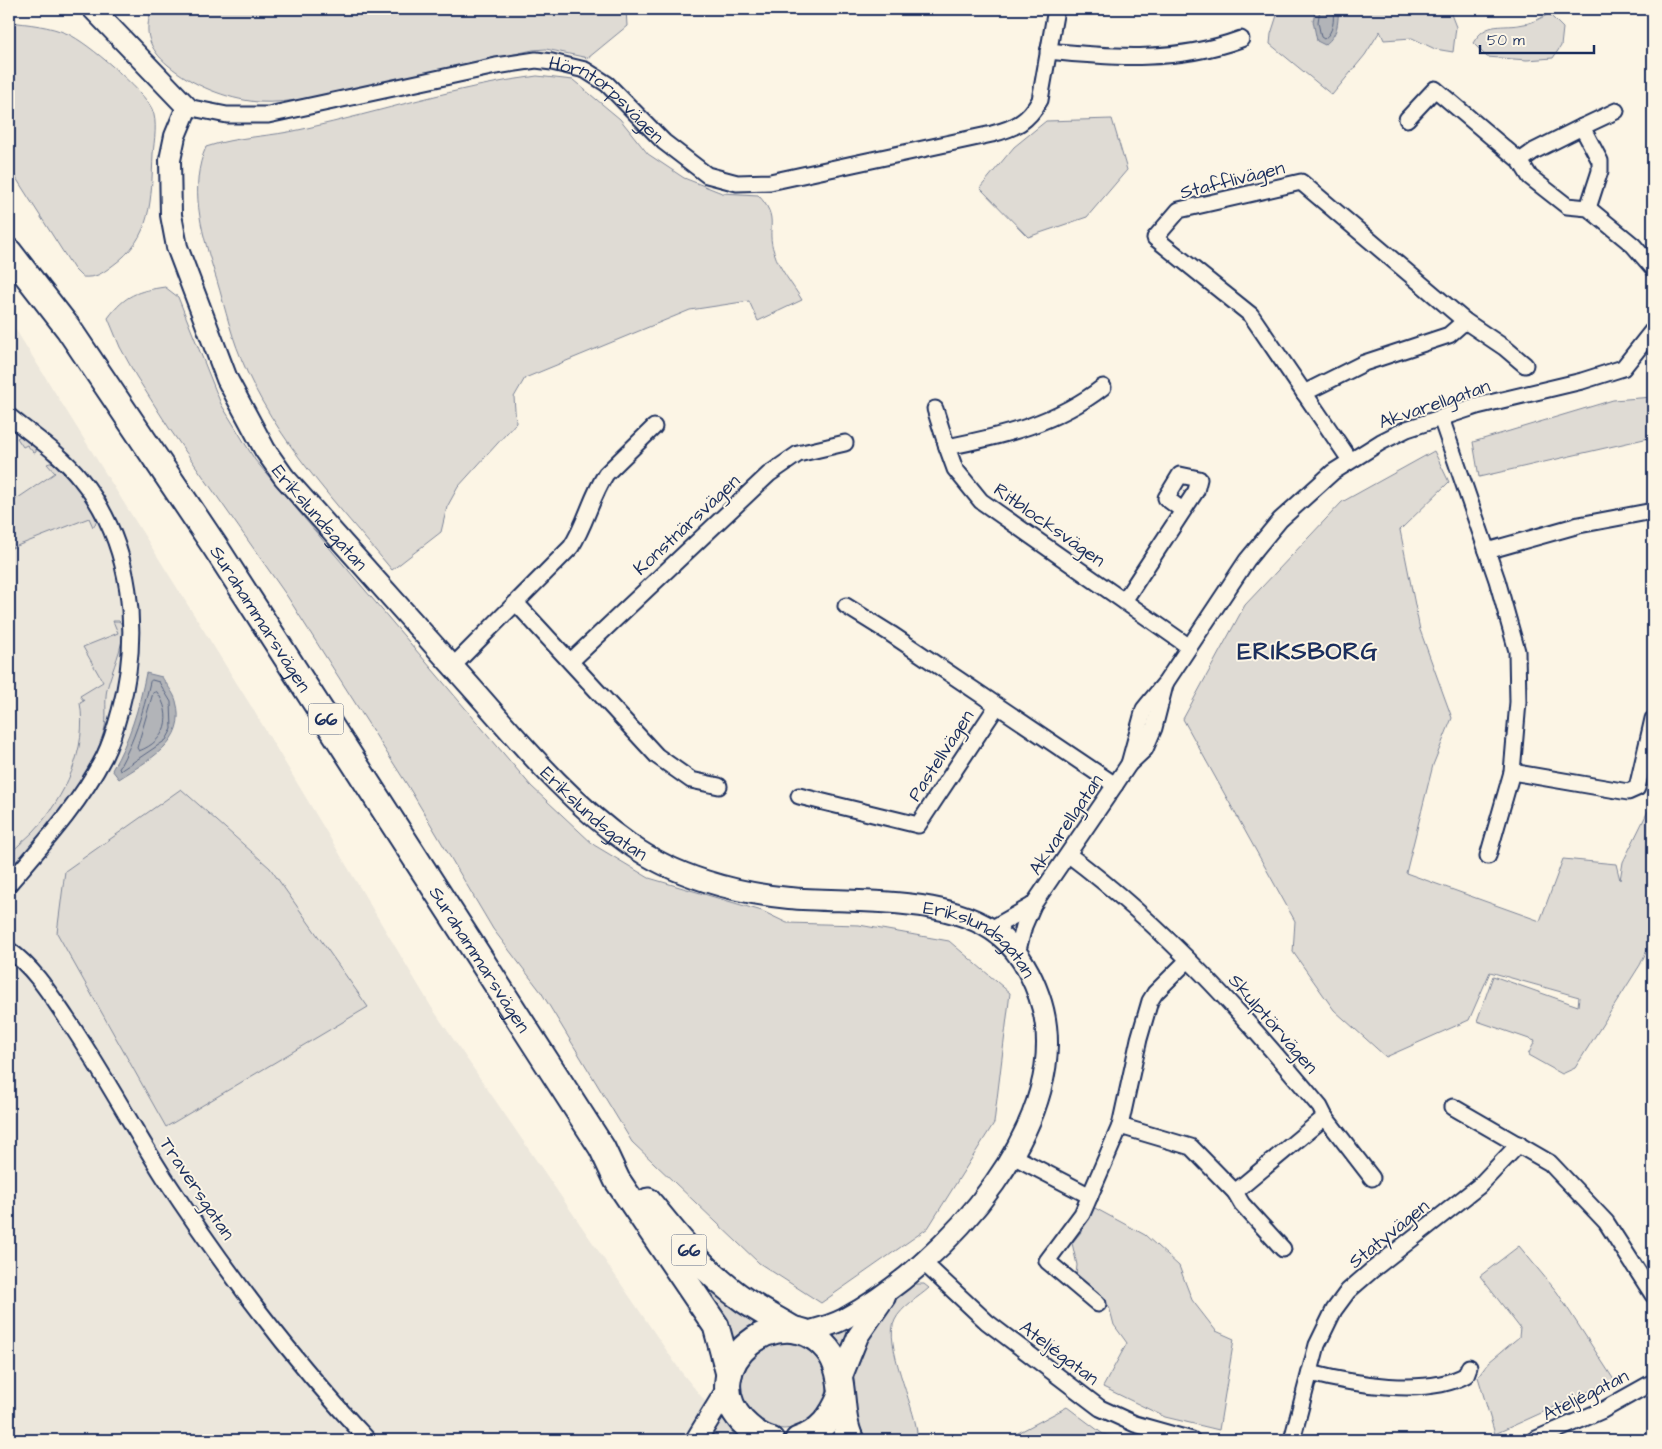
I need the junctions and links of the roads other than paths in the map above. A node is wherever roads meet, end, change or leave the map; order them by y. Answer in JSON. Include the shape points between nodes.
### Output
{"nodes":[{"id":1,"x":93,"y":9,"type":"edge"},
{"id":2,"x":1056,"y":9,"type":"edge"},
{"id":3,"x":1241,"y":38,"type":"dead end"},
{"id":4,"x":1048,"y":51,"type":"junction"},
{"id":5,"x":187,"y":108,"type":"junction"},
{"id":6,"x":1616,"y":111,"type":"dead end"},
{"id":7,"x":1407,"y":118,"type":"dead end"},
{"id":8,"x":1582,"y":127,"type":"junction"},
{"id":9,"x":1520,"y":161,"type":"junction"},
{"id":10,"x":1588,"y":208,"type":"junction"},
{"id":11,"x":9,"y":232,"type":"edge"},
{"id":12,"x":9,"y":252,"type":"edge"},
{"id":13,"x":9,"y":257,"type":"edge"},
{"id":14,"x":1653,"y":268,"type":"edge"},
{"id":15,"x":43,"y":295,"type":"junction"},
{"id":16,"x":1465,"y":321,"type":"junction"},
{"id":17,"x":1653,"y":330,"type":"edge"},
{"id":18,"x":1525,"y":365,"type":"dead end"},
{"id":19,"x":1103,"y":387,"type":"dead end"},
{"id":20,"x":1304,"y":393,"type":"junction"},
{"id":21,"x":935,"y":409,"type":"dead end"},
{"id":22,"x":9,"y":416,"type":"edge"},
{"id":23,"x":1441,"y":418,"type":"junction"},
{"id":24,"x":654,"y":427,"type":"dead end"},
{"id":25,"x":844,"y":442,"type":"dead end"},
{"id":26,"x":947,"y":447,"type":"junction"},
{"id":27,"x":1350,"y":460,"type":"junction"},
{"id":28,"x":1182,"y":510,"type":"dead end"},
{"id":29,"x":1653,"y":511,"type":"edge"},
{"id":30,"x":1487,"y":551,"type":"junction"},
{"id":31,"x":1124,"y":601,"type":"junction"},
{"id":32,"x":517,"y":604,"type":"junction"},
{"id":33,"x":846,"y":606,"type":"dead end"},
{"id":34,"x":1188,"y":646,"type":"junction"},
{"id":35,"x":571,"y":662,"type":"junction"},
{"id":36,"x":453,"y":666,"type":"junction"},
{"id":37,"x":997,"y":706,"type":"junction"},
{"id":38,"x":1653,"y":719,"type":"edge"},
{"id":39,"x":1512,"y":772,"type":"junction"},
{"id":40,"x":1115,"y":785,"type":"junction"},
{"id":41,"x":719,"y":786,"type":"dead end"},
{"id":42,"x":799,"y":796,"type":"dead end"},
{"id":43,"x":1069,"y":855,"type":"junction"},
{"id":44,"x":1488,"y":856,"type":"dead end"},
{"id":45,"x":9,"y":884,"type":"edge"},
{"id":46,"x":1033,"y":905,"type":"junction"},
{"id":47,"x":991,"y":929,"type":"junction"},
{"id":48,"x":9,"y":950,"type":"edge"},
{"id":49,"x":1017,"y":954,"type":"junction"},
{"id":50,"x":1188,"y":960,"type":"junction"},
{"id":51,"x":1453,"y":1107,"type":"dead end"},
{"id":52,"x":1325,"y":1118,"type":"junction"},
{"id":53,"x":1120,"y":1126,"type":"junction"},
{"id":54,"x":1519,"y":1144,"type":"junction"},
{"id":55,"x":602,"y":1148,"type":"junction"},
{"id":56,"x":1013,"y":1156,"type":"junction"},
{"id":57,"x":1372,"y":1178,"type":"dead end"},
{"id":58,"x":1235,"y":1192,"type":"junction"},
{"id":59,"x":1090,"y":1196,"type":"junction"},
{"id":60,"x":1283,"y":1249,"type":"dead end"},
{"id":61,"x":924,"y":1263,"type":"junction"},
{"id":62,"x":892,"y":1288,"type":"junction"},
{"id":63,"x":1653,"y":1295,"type":"edge"},
{"id":64,"x":1098,"y":1304,"type":"dead end"},
{"id":65,"x":799,"y":1331,"type":"junction"},
{"id":66,"x":1469,"y":1368,"type":"dead end"},
{"id":67,"x":1310,"y":1373,"type":"junction"},
{"id":68,"x":729,"y":1380,"type":"junction"},
{"id":69,"x":1653,"y":1382,"type":"edge"},
{"id":70,"x":840,"y":1388,"type":"junction"},
{"id":71,"x":368,"y":1440,"type":"edge"},
{"id":72,"x":696,"y":1440,"type":"edge"},
{"id":73,"x":767,"y":1440,"type":"edge"},
{"id":74,"x":798,"y":1440,"type":"edge"},
{"id":75,"x":851,"y":1440,"type":"edge"},
{"id":76,"x":1192,"y":1440,"type":"edge"},
{"id":77,"x":1292,"y":1440,"type":"edge"},
{"id":78,"x":1534,"y":1440,"type":"edge"}],
"edges":[{"from":1,"to":5,"type":"street"},
{"from":2,"to":4,"type":"street","name":"Hörntorpsvägen"},
{"from":3,"to":4,"type":"street","via":[[1224,45],[1163,57],[1111,58]]},
{"from":4,"to":5,"type":"street","name":"Hörntorpsvägen","via":[[1040,100],[1024,122],[1010,129],[770,182],[737,183],[708,175],[664,142],[607,84],[585,70],[552,62],[536,60],[496,66],[268,114],[227,114]]},
{"from":5,"to":36,"type":"street","name":"Erikslundsgatan","via":[[175,136],[170,160],[170,215],[177,247],[227,379],[265,450],[284,477]]},
{"from":6,"to":8,"type":"street"},
{"from":7,"to":9,"type":"street","via":[[1436,88]]},
{"from":8,"to":9,"type":"street"},
{"from":8,"to":10,"type":"street","via":[[1600,161]]},
{"from":9,"to":10,"type":"street","via":[[1530,177],[1568,206]]},
{"from":10,"to":14,"type":"street","via":[[1633,245]]},
{"from":11,"to":15,"type":"main road","name":"Surahammarsvägen","number":"66"},
{"from":12,"to":15,"type":"main road","name":"Surahammarsvägen","number":"66"},
{"from":13,"to":15,"type":"main road"},
{"from":15,"to":55,"type":"main road","name":"Surahammarsvägen","number":"66","via":[[216,548]]},
{"from":16,"to":18,"type":"street","name":"Stafflivägen"},
{"from":16,"to":20,"type":"street","via":[[1449,335],[1364,363]]},
{"from":16,"to":20,"type":"street","name":"Stafflivägen","via":[[1301,182],[1180,210],[1155,238],[1251,315]]},
{"from":17,"to":23,"type":"street","name":"Akvarellgatan","via":[[1623,368]]},
{"from":19,"to":26,"type":"street","via":[[1071,409],[1040,424],[991,439]]},
{"from":20,"to":27,"type":"street","name":"Stafflivägen"},
{"from":21,"to":26,"type":"street","name":"Ritblocksvägen"},
{"from":22,"to":45,"type":"street","via":[[67,464],[99,507],[118,548],[127,582],[132,623],[125,693],[105,755],[74,806]]},
{"from":23,"to":27,"type":"street","name":"Akvarellgatan","via":[[1407,429]]},
{"from":23,"to":30,"type":"street"},
{"from":24,"to":32,"type":"street","via":[[606,474],[582,531]]},
{"from":25,"to":35,"type":"street","name":"Konstnärsvägen","via":[[798,454],[769,474]]},
{"from":26,"to":31,"type":"street","name":"Ritblocksvägen","via":[[955,469],[981,501]]},
{"from":27,"to":34,"type":"street","name":"Akvarellgatan","via":[[1308,494],[1261,541]]},
{"from":28,"to":31,"type":"street"},
{"from":29,"to":30,"type":"street","via":[[1579,525]]},
{"from":30,"to":39,"type":"street","via":[[1518,651],[1518,702]]},
{"from":31,"to":34,"type":"street","name":"Ritblocksvägen"},
{"from":32,"to":35,"type":"street"},
{"from":32,"to":36,"type":"street"},
{"from":33,"to":37,"type":"street","name":"Pastellvägen"},
{"from":34,"to":40,"type":"street","name":"Akvarellgatan","via":[[1166,682],[1144,709],[1129,764]]},
{"from":35,"to":41,"type":"street","via":[[668,765],[691,780]]},
{"from":36,"to":47,"type":"street","name":"Erikslundsgatan","via":[[574,800],[603,826],[658,862],[679,872],[734,888],[786,898],[930,907],[963,914]]},
{"from":37,"to":40,"type":"street","name":"Pastellvägen"},
{"from":37,"to":42,"type":"street","name":"Pastellvägen","via":[[918,825]]},
{"from":38,"to":39,"type":"street","via":[[1638,788],[1628,792]]},
{"from":39,"to":44,"type":"street"},
{"from":40,"to":43,"type":"street","name":"Akvarellgatan"},
{"from":43,"to":46,"type":"street","name":"Akvarellgatan"},
{"from":43,"to":50,"type":"street","name":"Skulptörvägen","via":[[1132,905]]},
{"from":46,"to":47,"type":"street","name":"Akvarellgatan"},
{"from":46,"to":49,"type":"street","name":"Akvarellgatan"},
{"from":47,"to":49,"type":"street","name":"Erikslundsgatan"},
{"from":48,"to":71,"type":"street","name":"Traversgatan","via":[[31,969],[48,991],[83,1042],[164,1176],[276,1336]]},
{"from":49,"to":56,"type":"street","name":"Erikslundsgatan","via":[[1033,979],[1044,1010],[1048,1040],[1042,1090]]},
{"from":50,"to":52,"type":"street","name":"Skulptörvägen","via":[[1254,1027],[1320,1107]]},
{"from":50,"to":53,"type":"street","via":[[1150,1001],[1138,1039]]},
{"from":51,"to":54,"type":"street"},
{"from":52,"to":57,"type":"street","name":"Skulptörvägen"},
{"from":52,"to":58,"type":"street"},
{"from":53,"to":58,"type":"street","via":[[1191,1147]]},
{"from":53,"to":59,"type":"street"},
{"from":54,"to":63,"type":"street","via":[[1550,1163],[1606,1222]]},
{"from":54,"to":67,"type":"street","name":"Statyvägen","via":[[1479,1186],[1348,1291],[1322,1332]]},
{"from":55,"to":65,"type":"main road","name":"Surahammarsvägen","number":"66","via":[[702,1264],[744,1300]]},
{"from":55,"to":68,"type":"main road","name":"Surahammarsvägen","number":"66","via":[[617,1180],[716,1326]]},
{"from":56,"to":59,"type":"street"},
{"from":56,"to":61,"type":"street","name":"Erikslundsgatan","via":[[970,1215]]},
{"from":58,"to":60,"type":"street"},
{"from":59,"to":64,"type":"street","via":[[1082,1214],[1047,1261]]},
{"from":61,"to":62,"type":"street","name":"Erikslundsgatan"},
{"from":61,"to":76,"type":"street","name":"Ateljégatan","via":[[987,1322],[1100,1408],[1135,1424]]},
{"from":62,"to":65,"type":"street","name":"Erikslundsgatan","via":[[842,1320]]},
{"from":62,"to":70,"type":"street","name":"Erikslundsgatan","via":[[858,1336]]},
{"from":65,"to":68,"type":"main road","via":[[774,1331],[754,1338],[741,1350]]},
{"from":65,"to":70,"type":"main road","number":"66","via":[[815,1338],[828,1350],[837,1366]]},
{"from":66,"to":67,"type":"street","via":[[1466,1375],[1455,1381],[1429,1385],[1396,1386],[1336,1380]]},
{"from":67,"to":77,"type":"street","name":"Statyvägen"},
{"from":68,"to":72,"type":"street"},
{"from":68,"to":73,"type":"main road","number":"66","via":[[729,1396],[736,1414]]},
{"from":69,"to":78,"type":"street","name":"Ateljégatan","via":[[1603,1410]]},
{"from":70,"to":74,"type":"main road","via":[[833,1413],[825,1424]]},
{"from":70,"to":75,"type":"main road","number":"66","via":[[844,1423]]}]}
